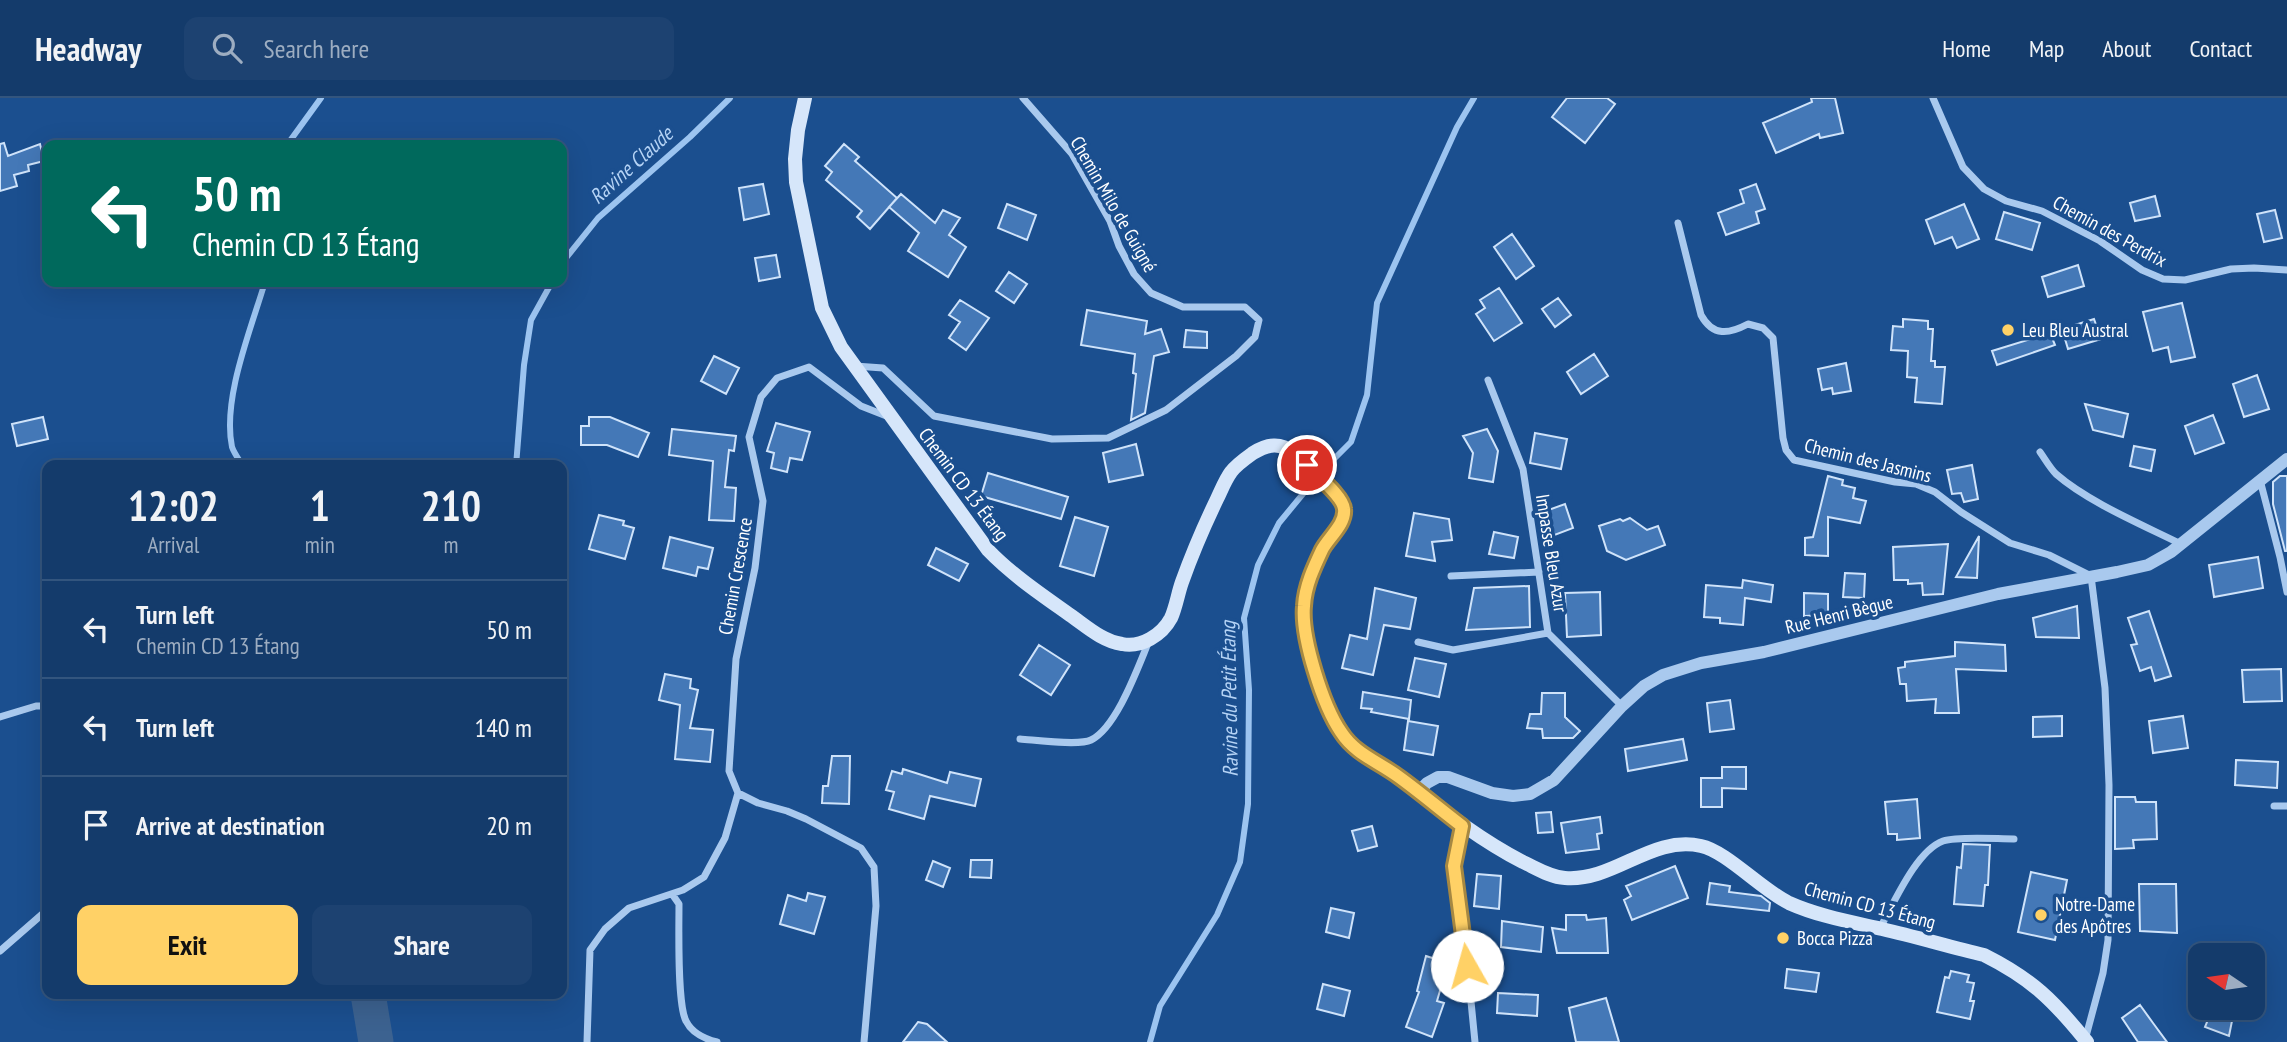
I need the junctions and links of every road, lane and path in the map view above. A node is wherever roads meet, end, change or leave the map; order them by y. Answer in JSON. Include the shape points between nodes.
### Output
{"nodes":[{"id":1,"x":804,"y":98,"type":"edge"},
{"id":2,"x":1023,"y":98,"type":"edge"},
{"id":3,"x":1933,"y":98,"type":"edge"},
{"id":4,"x":1678,"y":223,"type":"dead end"},
{"id":5,"x":2287,"y":270,"type":"edge"},
{"id":6,"x":855,"y":366,"type":"junction"},
{"id":7,"x":1488,"y":380,"type":"dead end"},
{"id":8,"x":893,"y":419,"type":"junction"},
{"id":9,"x":2039,"y":452,"type":"dead end"},
{"id":10,"x":2287,"y":459,"type":"edge"},
{"id":11,"x":2260,"y":480,"type":"junction"},
{"id":12,"x":2182,"y":544,"type":"junction"},
{"id":13,"x":1539,"y":572,"type":"junction"},
{"id":14,"x":1451,"y":576,"type":"dead end"},
{"id":15,"x":2091,"y":576,"type":"junction"},
{"id":16,"x":2287,"y":592,"type":"edge"},
{"id":17,"x":1548,"y":632,"type":"junction"},
{"id":18,"x":1150,"y":640,"type":"junction"},
{"id":19,"x":1418,"y":642,"type":"dead end"},
{"id":20,"x":42,"y":706,"type":"edge"},
{"id":21,"x":1622,"y":706,"type":"junction"},
{"id":22,"x":0,"y":717,"type":"edge"},
{"id":23,"x":1020,"y":739,"type":"dead end"},
{"id":24,"x":1418,"y":792,"type":"junction"},
{"id":25,"x":738,"y":793,"type":"junction"},
{"id":26,"x":2274,"y":806,"type":"dead end"},
{"id":27,"x":2287,"y":806,"type":"edge"},
{"id":28,"x":1462,"y":826,"type":"junction"},
{"id":29,"x":2014,"y":839,"type":"dead end"},
{"id":30,"x":672,"y":894,"type":"junction"},
{"id":31,"x":42,"y":915,"type":"edge"},
{"id":32,"x":1880,"y":929,"type":"junction"},
{"id":33,"x":0,"y":951,"type":"edge"},
{"id":34,"x":2086,"y":1041,"type":"edge"},
{"id":35,"x":587,"y":1042,"type":"edge"},
{"id":36,"x":718,"y":1042,"type":"edge"},
{"id":37,"x":864,"y":1042,"type":"edge"},
{"id":38,"x":1475,"y":1042,"type":"edge"}],
"edges":[{"from":1,"to":6,"type":"main road","name":"Chemin CD 13 Étang","via":[[796,182],[822,308]]},
{"from":2,"to":6,"type":"street","name":"Chemin Milo de Guigné","via":[[1072,154],[1134,274],[1151,293],[1183,307],[1245,307],[1259,320],[1255,337],[1166,410],[1108,438],[1052,439],[934,416],[883,368]]},
{"from":3,"to":5,"type":"street","name":"Chemin des Perdrix","via":[[1963,167],[1984,189],[2042,211],[2100,241],[2142,270],[2163,279],[2185,279],[2231,269]]},
{"from":4,"to":15,"type":"street","name":"Chemin des Jasmins","via":[[1707,325],[1720,332],[1748,324],[1763,328],[1773,338],[1783,438],[1794,460],[1916,484],[2010,543],[2049,555]]},
{"from":6,"to":8,"type":"main road","name":"Chemin CD 13 Étang"},
{"from":7,"to":13,"type":"street","name":"Impasse Bleu Azur","via":[[1523,469]]},
{"from":8,"to":18,"type":"main road","name":"Chemin CD 13 Étang","via":[[999,562],[1103,638],[1133,646]]},
{"from":8,"to":25,"type":"street","name":"Chemin Crescence","via":[[861,406],[809,367],[777,378],[761,397],[749,437],[763,500],[736,659],[729,771]]},
{"from":9,"to":12,"type":"street","via":[[2054,473],[2074,486]]},
{"from":10,"to":11,"type":"street","name":"Rue Henri Bègue"},
{"from":11,"to":12,"type":"street","name":"Rue Henri Bègue"},
{"from":11,"to":16,"type":"street"},
{"from":12,"to":15,"type":"street","name":"Rue Henri Bègue","via":[[2148,565]]},
{"from":13,"to":14,"type":"street"},
{"from":13,"to":17,"type":"street","name":"Impasse Bleu Azur"},
{"from":15,"to":21,"type":"street","name":"Rue Henri Bègue","via":[[1701,663],[1653,681]]},
{"from":15,"to":34,"type":"street","via":[[2105,688],[2108,927],[2103,974]]},
{"from":17,"to":19,"type":"street","via":[[1453,650]]},
{"from":17,"to":21,"type":"street","name":"Impasse Bleu Azur"},
{"from":18,"to":23,"type":"street","via":[[1122,704],[1090,741]]},
{"from":18,"to":24,"type":"main road","name":"Chemin CD 13 Étang","via":[[1170,620],[1195,546],[1231,471],[1268,444],[1282,446],[1344,507],[1344,517],[1323,548],[1307,586],[1303,607],[1311,660],[1340,731],[1364,756]]},
{"from":20,"to":22,"type":"street"},
{"from":21,"to":24,"type":"street","name":"Rue Henri Bègue","via":[[1554,780],[1530,794],[1492,793],[1448,777],[1438,777]]},
{"from":24,"to":28,"type":"main road","name":"Chemin CD 13 Étang"},
{"from":25,"to":30,"type":"street","via":[[725,838],[704,877]]},
{"from":25,"to":37,"type":"street","via":[[806,819],[861,849],[874,867],[876,905]]},
{"from":26,"to":27,"type":"street"},
{"from":28,"to":32,"type":"main road","name":"Chemin CD 13 Étang","via":[[1546,874],[1565,878],[1609,869],[1656,848],[1697,845],[1712,849],[1787,902]]},
{"from":28,"to":38,"type":"street","via":[[1454,866]]},
{"from":29,"to":32,"type":"street","via":[[1945,840],[1931,848],[1911,872]]},
{"from":30,"to":35,"type":"street","via":[[628,908],[590,950]]},
{"from":30,"to":36,"type":"street","via":[[678,904],[685,1019],[704,1038]]},
{"from":31,"to":33,"type":"street"},
{"from":32,"to":34,"type":"main road","name":"Chemin CD 13 Étang","via":[[1984,956],[2005,966],[2045,994]]}]}
